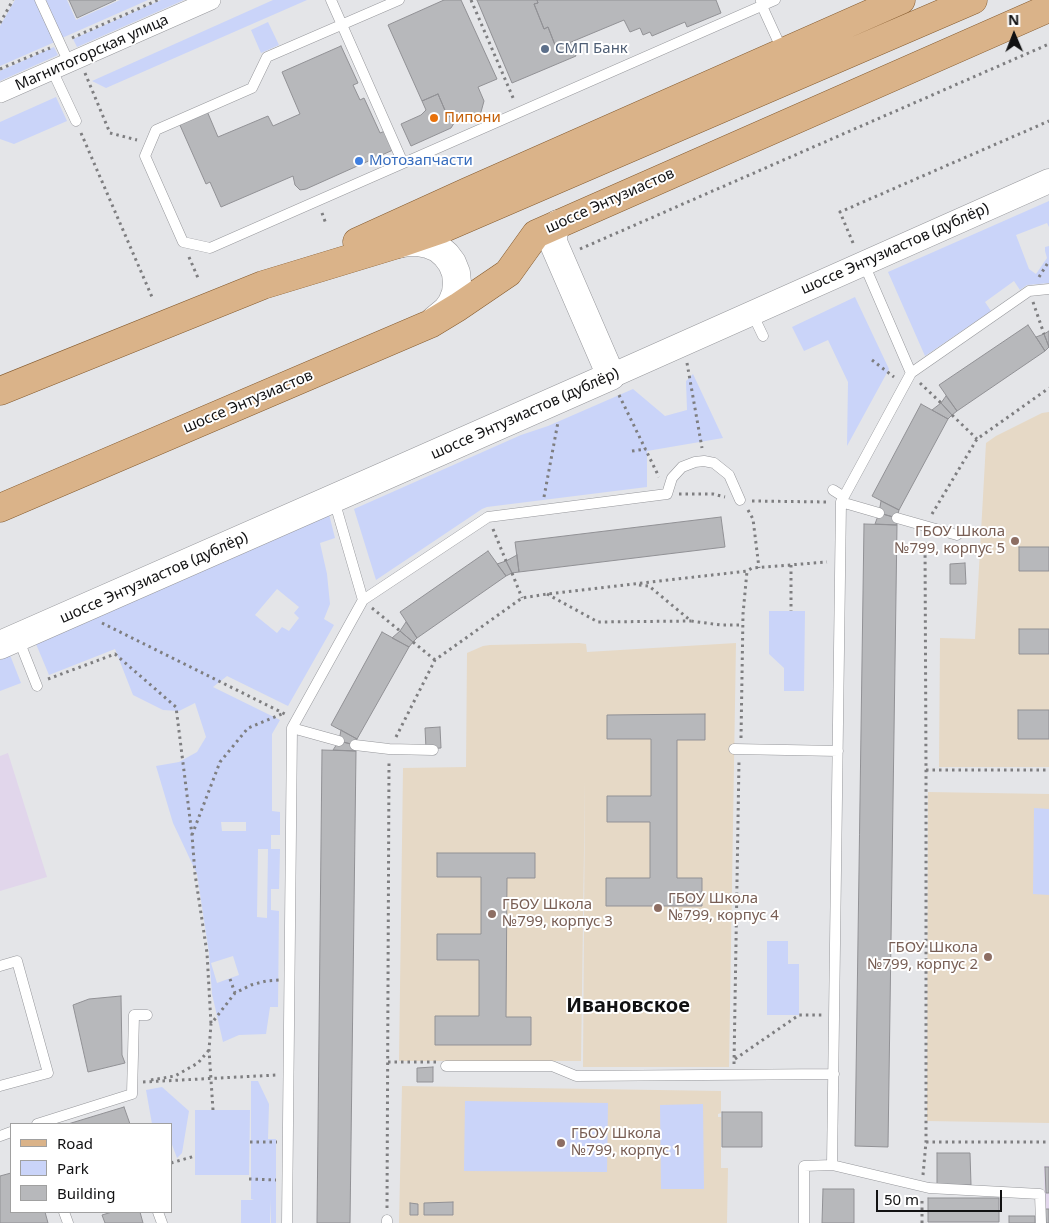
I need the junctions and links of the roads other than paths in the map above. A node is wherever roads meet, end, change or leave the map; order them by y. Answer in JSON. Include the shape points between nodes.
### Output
{"nodes":[{"id":1,"x":40,"y":0,"type":"edge"},
{"id":2,"x":211,"y":0,"type":"edge"},
{"id":3,"x":331,"y":0,"type":"edge"},
{"id":4,"x":399,"y":0,"type":"edge"},
{"id":5,"x":775,"y":0,"type":"edge"},
{"id":6,"x":901,"y":0,"type":"edge"},
{"id":7,"x":974,"y":0,"type":"edge"},
{"id":8,"x":761,"y":3,"type":"edge"},
{"id":9,"x":1049,"y":8,"type":"edge"},
{"id":10,"x":342,"y":25,"type":"junction"},
{"id":11,"x":783,"y":52,"type":"junction"},
{"id":12,"x":69,"y":68,"type":"junction"},
{"id":13,"x":0,"y":93,"type":"edge"},
{"id":14,"x":76,"y":121,"type":"road end"},
{"id":15,"x":403,"y":163,"type":"junction"},
{"id":16,"x":1049,"y":181,"type":"edge"},
{"id":17,"x":552,"y":240,"type":"junction"},
{"id":18,"x":398,"y":244,"type":"junction"},
{"id":19,"x":859,"y":253,"type":"junction"},
{"id":20,"x":263,"y":285,"type":"junction"},
{"id":21,"x":1049,"y":289,"type":"edge"},
{"id":22,"x":752,"y":313,"type":"junction"},
{"id":23,"x":430,"y":324,"type":"junction"},
{"id":24,"x":763,"y":336,"type":"dead end"},
{"id":25,"x":911,"y":373,"type":"junction"},
{"id":26,"x":611,"y":376,"type":"junction"},
{"id":27,"x":0,"y":391,"type":"edge"},
{"id":28,"x":833,"y":490,"type":"dead end"},
{"id":29,"x":334,"y":499,"type":"junction"},
{"id":30,"x":842,"y":499,"type":"junction"},
{"id":31,"x":740,"y":500,"type":"road end"},
{"id":32,"x":0,"y":508,"type":"edge"},
{"id":33,"x":879,"y":512,"type":"dead end"},
{"id":34,"x":897,"y":518,"type":"dead end"},
{"id":35,"x":957,"y":535,"type":"dead end"},
{"id":36,"x":363,"y":600,"type":"junction"},
{"id":37,"x":9,"y":641,"type":"edge"},
{"id":38,"x":37,"y":685,"type":"road end"},
{"id":39,"x":294,"y":724,"type":"junction"},
{"id":40,"x":339,"y":740,"type":"dead end"},
{"id":41,"x":356,"y":745,"type":"dead end"},
{"id":42,"x":738,"y":749,"type":"road end"},
{"id":43,"x":433,"y":750,"type":"dead end"},
{"id":44,"x":838,"y":751,"type":"junction"},
{"id":45,"x":0,"y":966,"type":"edge"},
{"id":46,"x":147,"y":1015,"type":"dead end"},
{"id":47,"x":446,"y":1066,"type":"road end"},
{"id":48,"x":834,"y":1074,"type":"junction"},
{"id":49,"x":0,"y":1086,"type":"edge"},
{"id":50,"x":40,"y":1123,"type":"edge"},
{"id":51,"x":832,"y":1165,"type":"junction"},
{"id":52,"x":287,"y":1223,"type":"edge"},
{"id":53,"x":804,"y":1223,"type":"edge"},
{"id":54,"x":1041,"y":1223,"type":"edge"}],
"edges":[{"from":1,"to":12,"type":"lane"},
{"from":2,"to":12,"type":"street","name":"Магнитогорская улица"},
{"from":3,"to":10,"type":"lane"},
{"from":4,"to":10,"type":"lane"},
{"from":5,"to":8,"type":"lane"},
{"from":6,"to":11,"type":"main road"},
{"from":7,"to":18,"type":"main road","via":[[442,229]]},
{"from":8,"to":11,"type":"lane"},
{"from":8,"to":15,"type":"lane"},
{"from":9,"to":17,"type":"main road","name":"шоссе Энтузиастов"},
{"from":10,"to":15,"type":"lane"},
{"from":10,"to":15,"type":"lane","via":[[268,57],[252,88],[156,130],[145,156],[183,242],[210,248]]},
{"from":11,"to":20,"type":"main road"},
{"from":12,"to":13,"type":"street","name":"Магнитогорская улица"},
{"from":12,"to":14,"type":"lane"},
{"from":16,"to":19,"type":"street","name":"шоссе Энтузиастов (дублёр)"},
{"from":17,"to":23,"type":"main road","name":"шоссе Энтузиастов"},
{"from":17,"to":26,"type":"main road"},
{"from":18,"to":20,"type":"main road"},
{"from":18,"to":23,"type":"main road","via":[[418,242],[438,248],[456,273],[456,294],[452,303]]},
{"from":19,"to":22,"type":"street","name":"шоссе Энтузиастов (дублёр)"},
{"from":19,"to":25,"type":"lane"},
{"from":20,"to":27,"type":"main road"},
{"from":21,"to":25,"type":"lane","via":[[1029,291]]},
{"from":22,"to":24,"type":"lane"},
{"from":22,"to":26,"type":"street","name":"шоссе Энтузиастов (дублёр)"},
{"from":23,"to":32,"type":"main road","name":"шоссе Энтузиастов"},
{"from":25,"to":30,"type":"lane"},
{"from":26,"to":29,"type":"main road","name":"шоссе Энтузиастов (дублёр)"},
{"from":28,"to":30,"type":"lane"},
{"from":29,"to":36,"type":"lane"},
{"from":29,"to":37,"type":"main road","name":"шоссе Энтузиастов (дублёр)"},
{"from":30,"to":33,"type":"lane"},
{"from":30,"to":44,"type":"lane"},
{"from":31,"to":36,"type":"lane","via":[[729,475],[714,463],[695,462],[682,467],[672,478],[667,494],[488,517]]},
{"from":34,"to":35,"type":"lane"},
{"from":36,"to":39,"type":"lane"},
{"from":37,"to":38,"type":"lane"},
{"from":39,"to":40,"type":"lane"},
{"from":39,"to":52,"type":"lane"},
{"from":41,"to":43,"type":"lane"},
{"from":42,"to":44,"type":"lane"},
{"from":44,"to":48,"type":"lane"},
{"from":45,"to":49,"type":"lane","via":[[17,961],[48,1073]]},
{"from":46,"to":50,"type":"lane","via":[[134,1015],[132,1094]]},
{"from":47,"to":48,"type":"lane","via":[[552,1063],[576,1076]]},
{"from":48,"to":51,"type":"lane"},
{"from":51,"to":53,"type":"lane","via":[[804,1166]]},
{"from":51,"to":54,"type":"lane","via":[[929,1188],[1040,1194]]}]}
